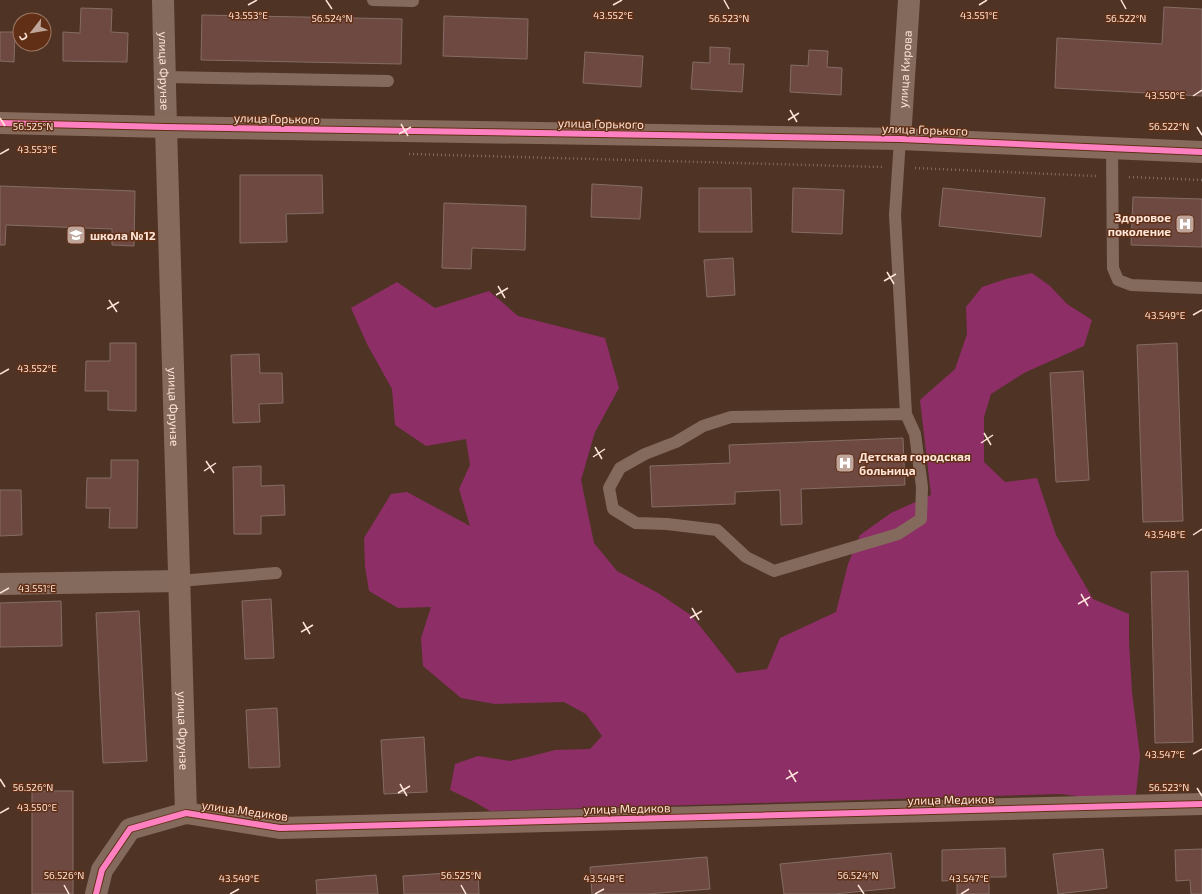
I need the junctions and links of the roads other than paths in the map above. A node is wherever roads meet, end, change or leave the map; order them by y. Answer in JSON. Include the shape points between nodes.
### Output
{"nodes":[{"id":1,"x":163,"y":0,"type":"edge"},
{"id":2,"x":373,"y":0,"type":"edge"},
{"id":3,"x":909,"y":0,"type":"edge"},
{"id":4,"x":414,"y":1,"type":"edge"},
{"id":5,"x":165,"y":77,"type":"junction"},
{"id":6,"x":388,"y":81,"type":"dead end"},
{"id":7,"x":0,"y":122,"type":"edge"},
{"id":8,"x":166,"y":127,"type":"junction"},
{"id":9,"x":900,"y":139,"type":"junction"},
{"id":10,"x":1112,"y":148,"type":"junction"},
{"id":11,"x":1202,"y":152,"type":"edge"},
{"id":12,"x":1202,"y":288,"type":"edge"},
{"id":13,"x":906,"y":414,"type":"junction"},
{"id":14,"x":276,"y":573,"type":"dead end"},
{"id":15,"x":179,"y":581,"type":"junction"},
{"id":16,"x":0,"y":584,"type":"edge"},
{"id":17,"x":1202,"y":804,"type":"edge"},
{"id":18,"x":186,"y":813,"type":"junction"},
{"id":19,"x":96,"y":894,"type":"edge"}],
"edges":[{"from":1,"to":5,"type":"street","name":"улица Фрунзе"},
{"from":2,"to":4,"type":"lane"},
{"from":3,"to":9,"type":"street","name":"улица Кирова"},
{"from":5,"to":6,"type":"lane"},
{"from":5,"to":8,"type":"street","name":"улица Фрунзе"},
{"from":7,"to":8,"type":"street","name":"улица Горького"},
{"from":8,"to":9,"type":"street","name":"улица Горького"},
{"from":8,"to":15,"type":"street","name":"улица Фрунзе"},
{"from":9,"to":10,"type":"street","name":"улица Горького"},
{"from":9,"to":13,"type":"lane","via":[[895,215]]},
{"from":10,"to":11,"type":"street","name":"улица Горького"},
{"from":10,"to":12,"type":"lane","via":[[1113,268],[1118,280],[1131,285]]},
{"from":13,"to":13,"type":"lane","via":[[731,417],[703,426],[676,442],[645,454],[620,468],[609,488],[613,509],[636,523],[717,530],[746,557],[774,571],[898,534],[920,520],[922,487],[915,434]]},
{"from":14,"to":15,"type":"lane"},
{"from":15,"to":16,"type":"street"},
{"from":15,"to":18,"type":"street","name":"улица Фрунзе"},
{"from":17,"to":18,"type":"street","name":"улица Медиков","via":[[280,828]]},
{"from":18,"to":19,"type":"street","name":"улица Медиков","via":[[130,829],[102,870]]}]}
